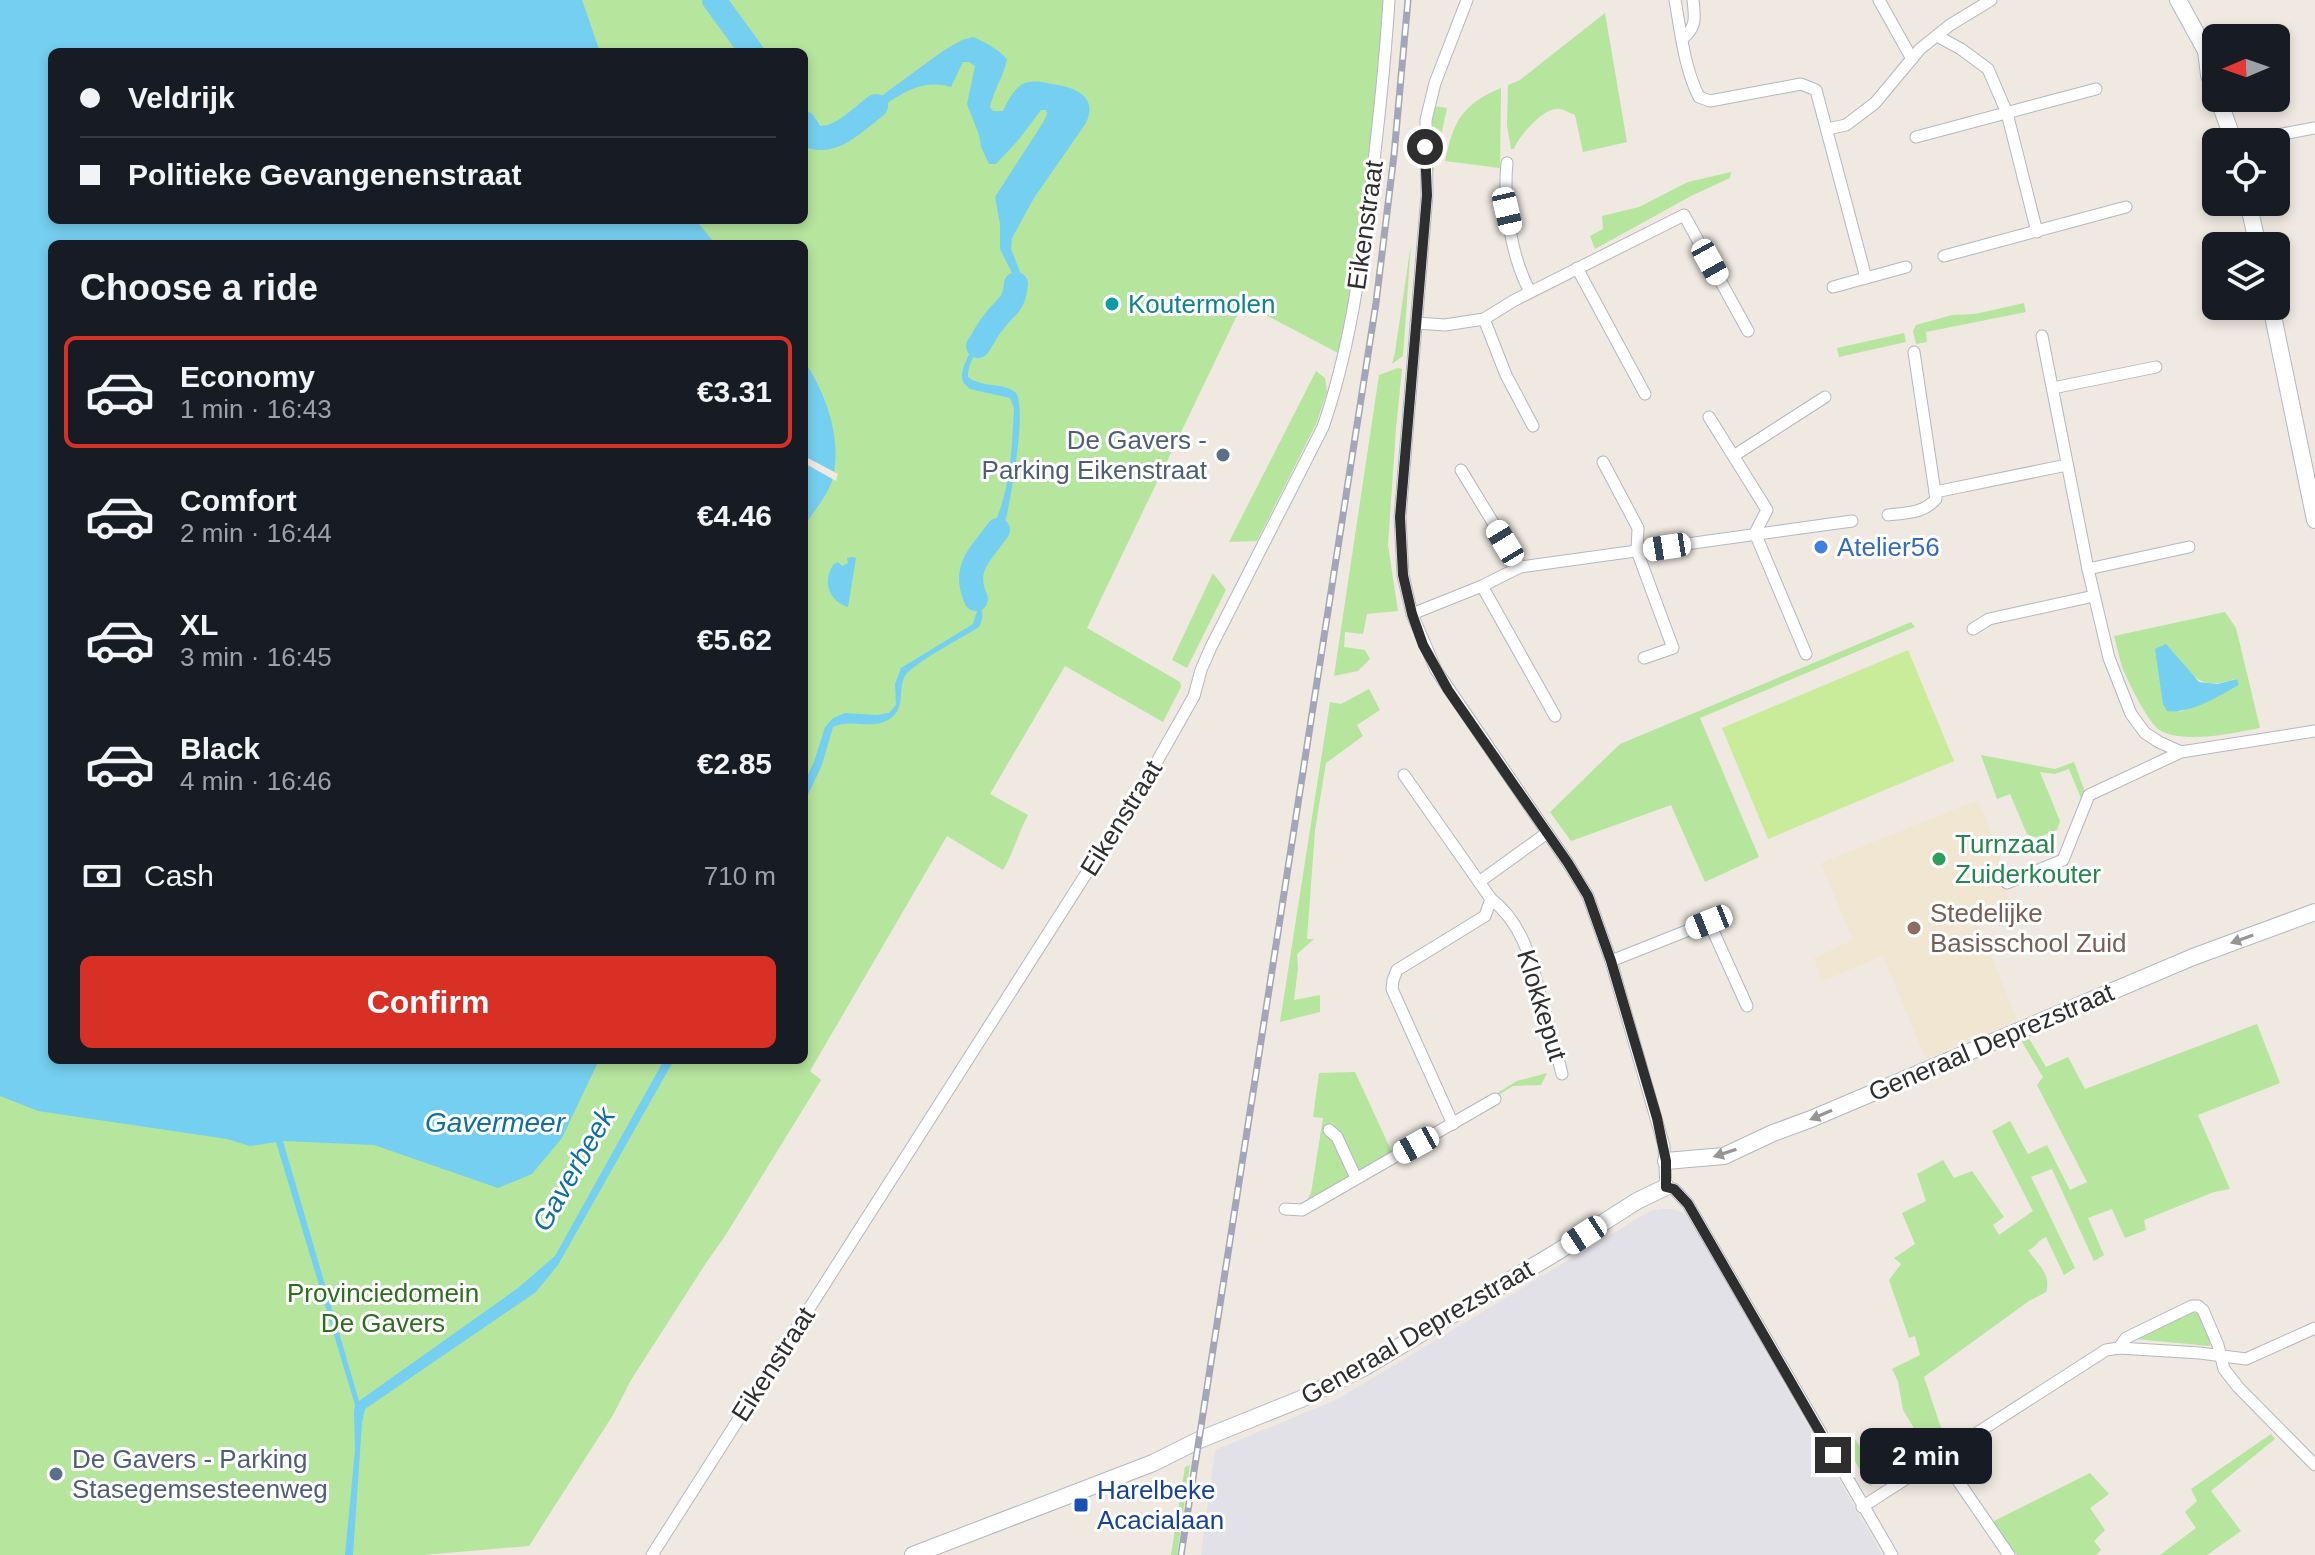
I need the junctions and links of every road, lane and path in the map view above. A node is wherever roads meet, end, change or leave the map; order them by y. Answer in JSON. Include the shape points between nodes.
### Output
{"nodes":[{"id":1,"x":1389,"y":0,"type":"edge"},
{"id":2,"x":1467,"y":0,"type":"edge"},
{"id":3,"x":1675,"y":0,"type":"edge"},
{"id":4,"x":1693,"y":0,"type":"edge"},
{"id":5,"x":1879,"y":0,"type":"edge"},
{"id":6,"x":1991,"y":0,"type":"edge"},
{"id":7,"x":2178,"y":0,"type":"edge"},
{"id":8,"x":1937,"y":36,"type":"junction"},
{"id":9,"x":1682,"y":39,"type":"junction"},
{"id":10,"x":2202,"y":44,"type":"edge"},
{"id":11,"x":1912,"y":59,"type":"junction"},
{"id":12,"x":2096,"y":89,"type":"dead end"},
{"id":13,"x":2007,"y":113,"type":"junction"},
{"id":14,"x":2315,"y":128,"type":"edge"},
{"id":15,"x":1827,"y":129,"type":"junction"},
{"id":16,"x":2290,"y":132,"type":"edge"},
{"id":17,"x":1916,"y":137,"type":"dead end"},
{"id":18,"x":1507,"y":163,"type":"dead end"},
{"id":19,"x":2126,"y":207,"type":"dead end"},
{"id":20,"x":2037,"y":232,"type":"junction"},
{"id":21,"x":1944,"y":256,"type":"dead end"},
{"id":22,"x":1906,"y":267,"type":"dead end"},
{"id":23,"x":1577,"y":268,"type":"junction"},
{"id":24,"x":1866,"y":278,"type":"junction"},
{"id":25,"x":1833,"y":287,"type":"dead end"},
{"id":26,"x":1530,"y":292,"type":"junction"},
{"id":27,"x":1484,"y":319,"type":"junction"},
{"id":28,"x":2274,"y":320,"type":"edge"},
{"id":29,"x":1416,"y":323,"type":"junction"},
{"id":30,"x":1748,"y":331,"type":"dead end"},
{"id":31,"x":2042,"y":336,"type":"dead end"},
{"id":32,"x":1914,"y":352,"type":"dead end"},
{"id":33,"x":2156,"y":367,"type":"dead end"},
{"id":34,"x":2053,"y":388,"type":"junction"},
{"id":35,"x":1645,"y":394,"type":"dead end"},
{"id":36,"x":1825,"y":397,"type":"dead end"},
{"id":37,"x":1709,"y":417,"type":"dead end"},
{"id":38,"x":1533,"y":426,"type":"dead end"},
{"id":39,"x":1735,"y":455,"type":"junction"},
{"id":40,"x":1603,"y":462,"type":"dead end"},
{"id":41,"x":2067,"y":465,"type":"junction"},
{"id":42,"x":1461,"y":470,"type":"dead end"},
{"id":43,"x":1935,"y":492,"type":"junction"},
{"id":44,"x":1888,"y":515,"type":"dead end"},
{"id":45,"x":2315,"y":520,"type":"edge"},
{"id":46,"x":1852,"y":521,"type":"dead end"},
{"id":47,"x":1755,"y":533,"type":"junction"},
{"id":48,"x":2189,"y":547,"type":"dead end"},
{"id":49,"x":1637,"y":551,"type":"junction"},
{"id":50,"x":1520,"y":567,"type":"junction"},
{"id":51,"x":2088,"y":569,"type":"junction"},
{"id":52,"x":1482,"y":586,"type":"junction"},
{"id":53,"x":2094,"y":596,"type":"junction"},
{"id":54,"x":1412,"y":614,"type":"junction"},
{"id":55,"x":1973,"y":629,"type":"dead end"},
{"id":56,"x":1806,"y":654,"type":"dead end"},
{"id":57,"x":1644,"y":658,"type":"dead end"},
{"id":58,"x":1555,"y":716,"type":"dead end"},
{"id":59,"x":2315,"y":731,"type":"edge"},
{"id":60,"x":2181,"y":752,"type":"junction"},
{"id":61,"x":1404,"y":775,"type":"dead end"},
{"id":62,"x":1547,"y":833,"type":"junction"},
{"id":63,"x":1479,"y":882,"type":"junction"},
{"id":64,"x":2007,"y":883,"type":"dead end"},
{"id":65,"x":1491,"y":899,"type":"junction"},
{"id":66,"x":2315,"y":912,"type":"edge"},
{"id":67,"x":1611,"y":961,"type":"junction"},
{"id":68,"x":1747,"y":1006,"type":"dead end"},
{"id":69,"x":1562,"y":1074,"type":"dead end"},
{"id":70,"x":1495,"y":1099,"type":"dead end"},
{"id":71,"x":1453,"y":1124,"type":"junction"},
{"id":72,"x":1329,"y":1130,"type":"dead end"},
{"id":73,"x":1666,"y":1161,"type":"junction"},
{"id":74,"x":1356,"y":1178,"type":"junction"},
{"id":75,"x":1666,"y":1187,"type":"junction"},
{"id":76,"x":1285,"y":1209,"type":"dead end"},
{"id":77,"x":2315,"y":1328,"type":"edge"},
{"id":78,"x":2119,"y":1348,"type":"junction"},
{"id":79,"x":2220,"y":1357,"type":"junction"},
{"id":80,"x":1941,"y":1456,"type":"junction"},
{"id":81,"x":2315,"y":1465,"type":"edge"},
{"id":82,"x":1862,"y":1507,"type":"junction"},
{"id":83,"x":652,"y":1555,"type":"edge"},
{"id":84,"x":913,"y":1555,"type":"edge"},
{"id":85,"x":1892,"y":1555,"type":"edge"},
{"id":86,"x":2009,"y":1555,"type":"edge"}],
"edges":[{"from":1,"to":83,"type":"street","name":"Eikenstraat","via":[[1359,284],[1323,427],[1211,647],[1194,696],[1151,772]]},
{"from":2,"to":29,"type":"street","via":[[1426,120],[1427,195]]},
{"from":3,"to":9,"type":"street"},
{"from":4,"to":9,"type":"street","via":[[1694,28]]},
{"from":5,"to":11,"type":"street"},
{"from":6,"to":8,"type":"street"},
{"from":7,"to":10,"type":"street"},
{"from":8,"to":11,"type":"street"},
{"from":8,"to":13,"type":"street","via":[[1988,69]]},
{"from":9,"to":15,"type":"street","via":[[1699,97],[1710,101],[1801,84],[1816,90]]},
{"from":11,"to":15,"type":"street","via":[[1875,103],[1846,125]]},
{"from":12,"to":13,"type":"street"},
{"from":13,"to":17,"type":"street"},
{"from":13,"to":20,"type":"street"},
{"from":14,"to":16,"type":"street"},
{"from":15,"to":24,"type":"street"},
{"from":18,"to":26,"type":"street","via":[[1507,211],[1521,276]]},
{"from":19,"to":20,"type":"street"},
{"from":20,"to":21,"type":"street"},
{"from":22,"to":24,"type":"street"},
{"from":23,"to":26,"type":"street"},
{"from":23,"to":30,"type":"street","via":[[1684,215]]},
{"from":23,"to":35,"type":"street"},
{"from":24,"to":25,"type":"street"},
{"from":26,"to":27,"type":"street"},
{"from":27,"to":29,"type":"street"},
{"from":27,"to":38,"type":"street"},
{"from":28,"to":45,"type":"street"},
{"from":29,"to":54,"type":"street","via":[[1400,517],[1403,575]]},
{"from":31,"to":34,"type":"street"},
{"from":32,"to":43,"type":"street"},
{"from":33,"to":34,"type":"street"},
{"from":34,"to":41,"type":"street"},
{"from":36,"to":39,"type":"street"},
{"from":37,"to":39,"type":"street"},
{"from":39,"to":47,"type":"street","via":[[1767,510]]},
{"from":40,"to":49,"type":"street","via":[[1638,528]]},
{"from":41,"to":43,"type":"street"},
{"from":41,"to":51,"type":"street"},
{"from":42,"to":50,"type":"street"},
{"from":43,"to":44,"type":"street","via":[[1929,507]]},
{"from":46,"to":47,"type":"street"},
{"from":47,"to":49,"type":"street"},
{"from":47,"to":56,"type":"street"},
{"from":48,"to":51,"type":"street"},
{"from":49,"to":50,"type":"street"},
{"from":49,"to":57,"type":"street","via":[[1673,648]]},
{"from":50,"to":52,"type":"street"},
{"from":51,"to":53,"type":"street"},
{"from":52,"to":54,"type":"street"},
{"from":52,"to":58,"type":"street"},
{"from":53,"to":55,"type":"street","via":[[1989,619]]},
{"from":53,"to":60,"type":"street","via":[[2109,658],[2131,714],[2145,733]]},
{"from":54,"to":62,"type":"street","via":[[1448,690]]},
{"from":59,"to":60,"type":"street"},
{"from":60,"to":64,"type":"street","via":[[2089,795],[2063,860]]},
{"from":61,"to":63,"type":"street","name":"Klokkeput"},
{"from":62,"to":63,"type":"street"},
{"from":62,"to":67,"type":"street","via":[[1588,896]]},
{"from":63,"to":65,"type":"street","name":"Klokkeput"},
{"from":65,"to":69,"type":"street","name":"Klokkeput","via":[[1504,909],[1527,948]]},
{"from":65,"to":71,"type":"street","via":[[1485,916],[1397,970],[1393,980],[1392,989]]},
{"from":66,"to":73,"type":"street","name":"Generaal Deprezstraat","one_way":true,"via":[[2193,957],[1724,1156]]},
{"from":67,"to":68,"type":"street","via":[[1709,922]]},
{"from":67,"to":73,"type":"street"},
{"from":70,"to":71,"type":"street"},
{"from":71,"to":74,"type":"street"},
{"from":72,"to":74,"type":"street"},
{"from":73,"to":75,"type":"street"},
{"from":74,"to":76,"type":"street","via":[[1302,1210]]},
{"from":75,"to":82,"type":"street","via":[[1688,1204]]},
{"from":75,"to":84,"type":"street","name":"Generaal Deprezstraat","via":[[1365,1367],[1301,1399],[1119,1477]]},
{"from":77,"to":79,"type":"street","via":[[2246,1359]]},
{"from":78,"to":79,"type":"street"},
{"from":78,"to":79,"type":"street","via":[[2126,1338],[2198,1306]]},
{"from":78,"to":80,"type":"street","via":[[2106,1350]]},
{"from":79,"to":81,"type":"street","via":[[2238,1387]]},
{"from":80,"to":82,"type":"street"},
{"from":80,"to":86,"type":"street"},
{"from":82,"to":85,"type":"street"}]}
